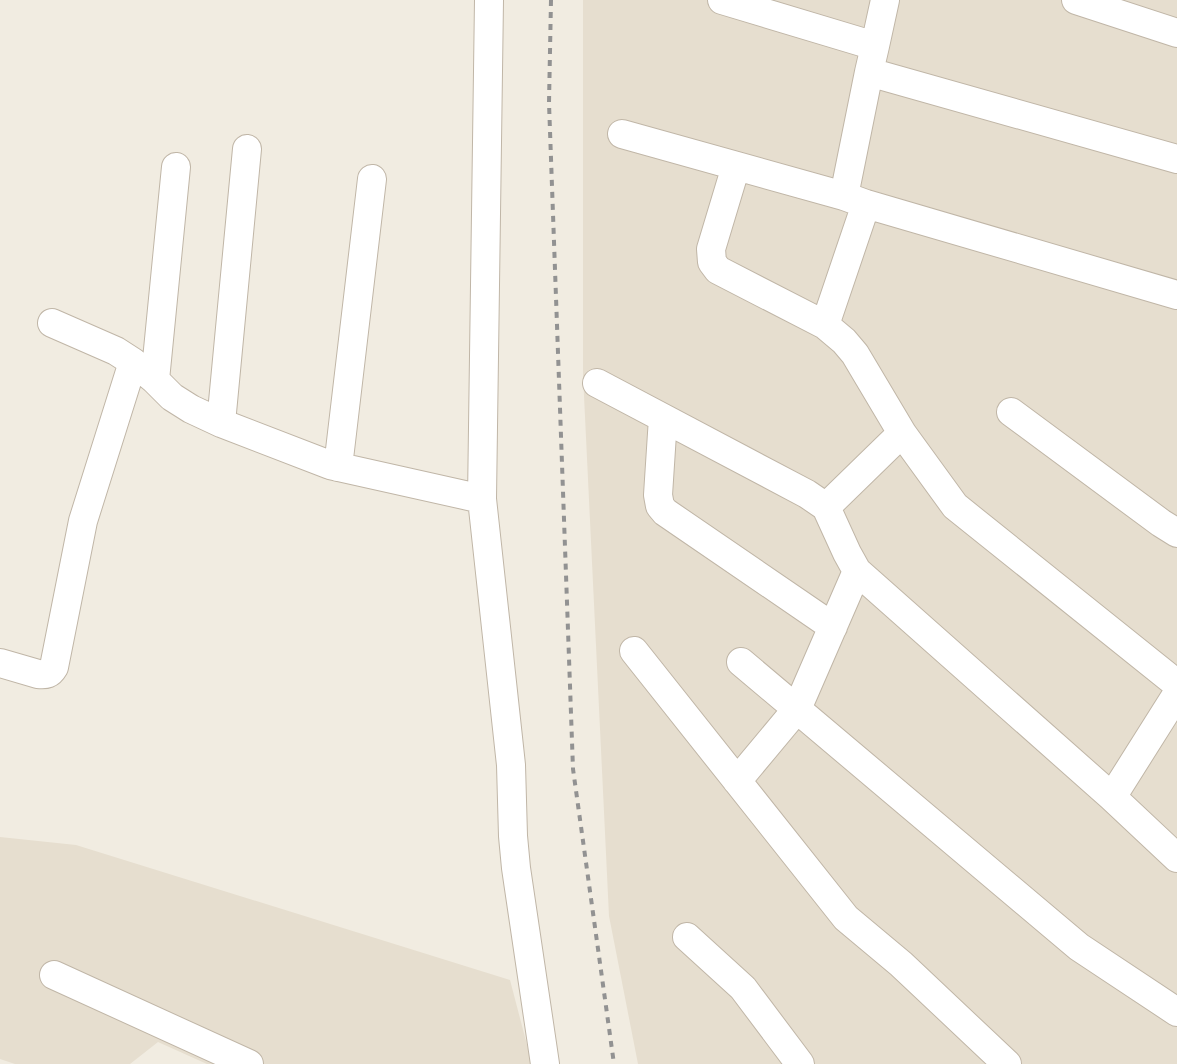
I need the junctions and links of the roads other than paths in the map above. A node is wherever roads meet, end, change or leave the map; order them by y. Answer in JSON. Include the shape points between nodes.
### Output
{"nodes":[{"id":1,"x":489,"y":0,"type":"edge"},
{"id":2,"x":722,"y":0,"type":"edge"},
{"id":3,"x":885,"y":0,"type":"edge"},
{"id":4,"x":1076,"y":0,"type":"edge"},
{"id":5,"x":1177,"y":33,"type":"edge"},
{"id":6,"x":876,"y":46,"type":"junction"},
{"id":7,"x":869,"y":72,"type":"junction"},
{"id":8,"x":622,"y":134,"type":"dead end"},
{"id":9,"x":247,"y":149,"type":"dead end"},
{"id":10,"x":1177,"y":159,"type":"edge"},
{"id":11,"x":736,"y":166,"type":"junction"},
{"id":12,"x":176,"y":167,"type":"dead end"},
{"id":13,"x":372,"y":179,"type":"dead end"},
{"id":14,"x":855,"y":200,"type":"junction"},
{"id":15,"x":1177,"y":295,"type":"edge"},
{"id":16,"x":52,"y":323,"type":"dead end"},
{"id":17,"x":825,"y":325,"type":"junction"},
{"id":18,"x":133,"y":362,"type":"junction"},
{"id":19,"x":155,"y":380,"type":"junction"},
{"id":20,"x":596,"y":383,"type":"dead end"},
{"id":21,"x":1012,"y":412,"type":"dead end"},
{"id":22,"x":664,"y":418,"type":"junction"},
{"id":23,"x":221,"y":423,"type":"junction"},
{"id":24,"x":902,"y":433,"type":"junction"},
{"id":25,"x":338,"y":468,"type":"junction"},
{"id":26,"x":482,"y":499,"type":"junction"},
{"id":27,"x":826,"y":507,"type":"junction"},
{"id":28,"x":1177,"y":533,"type":"edge"},
{"id":29,"x":857,"y":572,"type":"junction"},
{"id":30,"x":833,"y":627,"type":"junction"},
{"id":31,"x":634,"y":651,"type":"dead end"},
{"id":32,"x":742,"y":662,"type":"dead end"},
{"id":33,"x":0,"y":663,"type":"edge"},
{"id":34,"x":1177,"y":684,"type":"edge"},
{"id":35,"x":1177,"y":694,"type":"edge"},
{"id":36,"x":797,"y":709,"type":"junction"},
{"id":37,"x":737,"y":781,"type":"junction"},
{"id":38,"x":1112,"y":797,"type":"junction"},
{"id":39,"x":1177,"y":858,"type":"edge"},
{"id":40,"x":687,"y":937,"type":"dead end"},
{"id":41,"x":54,"y":974,"type":"dead end"},
{"id":42,"x":1177,"y":1012,"type":"edge"},
{"id":43,"x":249,"y":1064,"type":"edge"},
{"id":44,"x":545,"y":1064,"type":"edge"},
{"id":45,"x":800,"y":1064,"type":"edge"},
{"id":46,"x":1007,"y":1064,"type":"edge"}],
"edges":[{"from":1,"to":26,"type":"street"},
{"from":2,"to":6,"type":"street"},
{"from":3,"to":6,"type":"street"},
{"from":4,"to":5,"type":"street"},
{"from":6,"to":7,"type":"street"},
{"from":7,"to":10,"type":"street"},
{"from":7,"to":14,"type":"street"},
{"from":8,"to":11,"type":"street"},
{"from":9,"to":23,"type":"street"},
{"from":11,"to":14,"type":"street"},
{"from":11,"to":17,"type":"street","via":[[711,250],[712,262],[718,270]]},
{"from":12,"to":19,"type":"street"},
{"from":13,"to":25,"type":"street"},
{"from":14,"to":15,"type":"street"},
{"from":14,"to":17,"type":"street"},
{"from":16,"to":18,"type":"street","via":[[116,351]]},
{"from":17,"to":24,"type":"street","via":[[855,354]]},
{"from":18,"to":19,"type":"street"},
{"from":18,"to":33,"type":"street","via":[[83,521],[54,667],[45,675]]},
{"from":19,"to":23,"type":"street","via":[[172,397]]},
{"from":20,"to":22,"type":"street"},
{"from":21,"to":28,"type":"street"},
{"from":22,"to":27,"type":"street"},
{"from":22,"to":30,"type":"street","via":[[660,506]]},
{"from":23,"to":25,"type":"street"},
{"from":24,"to":27,"type":"street"},
{"from":24,"to":34,"type":"street","via":[[955,506]]},
{"from":25,"to":26,"type":"street"},
{"from":26,"to":44,"type":"street","via":[[511,765],[516,868]]},
{"from":27,"to":29,"type":"street"},
{"from":29,"to":30,"type":"street"},
{"from":29,"to":38,"type":"street"},
{"from":30,"to":36,"type":"street"},
{"from":31,"to":37,"type":"street"},
{"from":32,"to":36,"type":"street"},
{"from":35,"to":38,"type":"street"},
{"from":36,"to":37,"type":"street"},
{"from":36,"to":42,"type":"street","via":[[1079,947]]},
{"from":37,"to":46,"type":"street","via":[[846,918]]},
{"from":38,"to":39,"type":"street"},
{"from":40,"to":45,"type":"street","via":[[743,988]]},
{"from":41,"to":43,"type":"street"}]}
